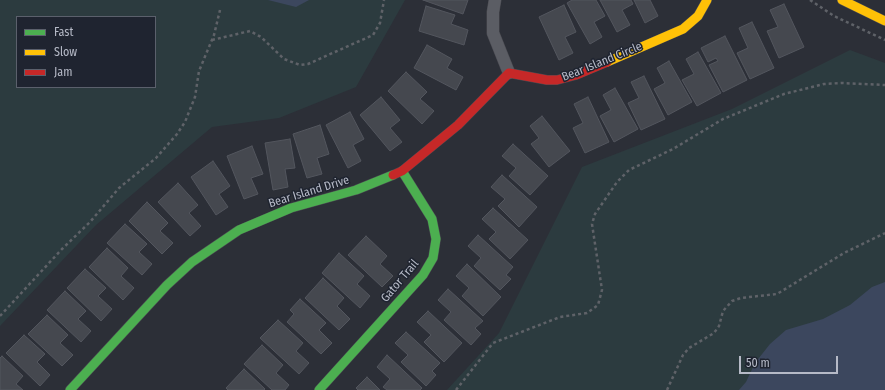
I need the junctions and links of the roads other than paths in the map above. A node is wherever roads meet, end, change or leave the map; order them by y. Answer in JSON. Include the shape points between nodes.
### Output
{"nodes":[{"id":1,"x":495,"y":0,"type":"edge"},
{"id":2,"x":707,"y":0,"type":"edge"},
{"id":3,"x":842,"y":0,"type":"edge"},
{"id":4,"x":885,"y":21,"type":"edge"},
{"id":5,"x":509,"y":73,"type":"junction"},
{"id":6,"x":402,"y":171,"type":"junction"},
{"id":7,"x":70,"y":390,"type":"edge"},
{"id":8,"x":319,"y":390,"type":"edge"}],
"edges":[{"from":1,"to":5,"type":"street","via":[[492,12],[493,33]]},
{"from":2,"to":5,"type":"street","name":"Bear Island Circle","via":[[698,16],[683,29],[576,75],[547,80]]},
{"from":3,"to":4,"type":"street"},
{"from":5,"to":6,"type":"street","name":"Bear Island Drive","via":[[458,125]]},
{"from":6,"to":7,"type":"street","name":"Bear Island Drive","via":[[356,190],[291,208],[260,220],[210,248],[167,285]]},
{"from":6,"to":8,"type":"street","name":"Gator Trail","via":[[432,219],[436,239],[433,258],[423,275]]}]}
